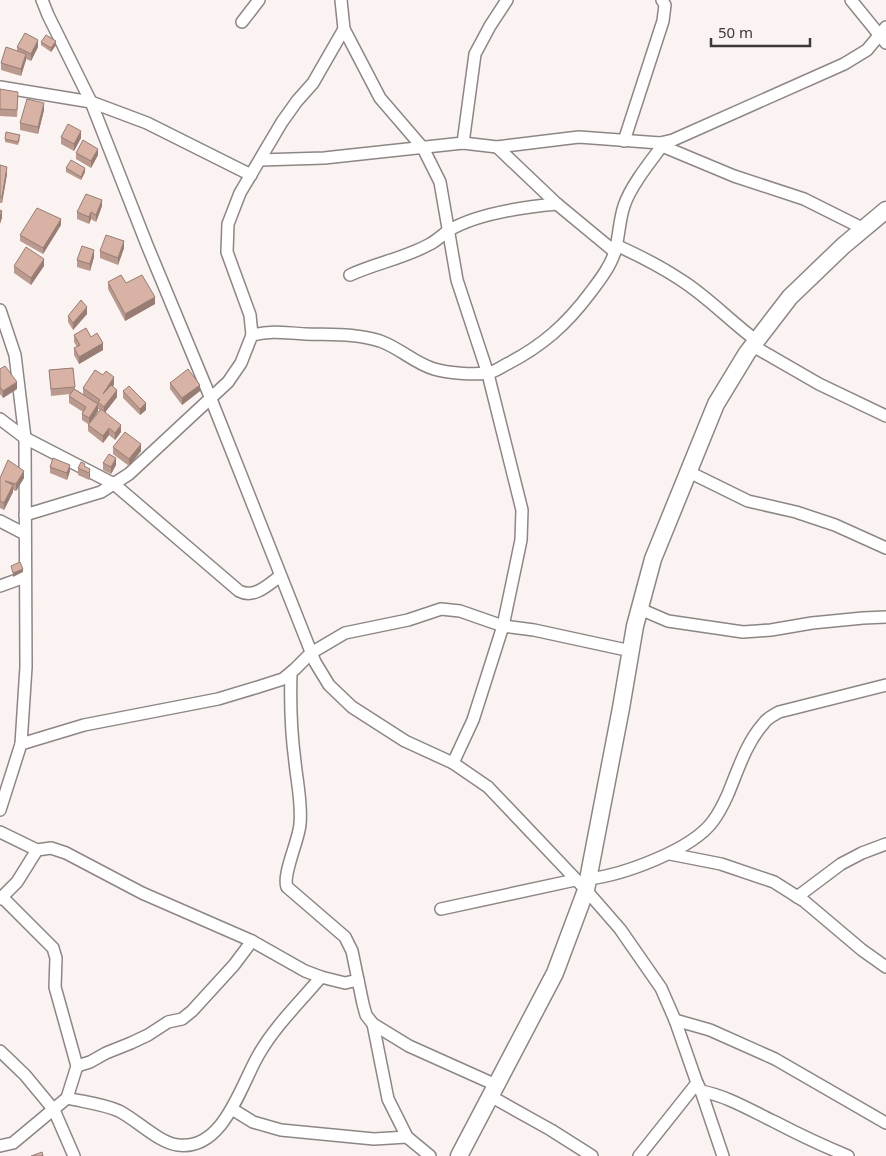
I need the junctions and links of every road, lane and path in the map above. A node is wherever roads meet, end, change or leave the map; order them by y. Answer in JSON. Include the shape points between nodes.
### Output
{"nodes":[{"id":1,"x":42,"y":0,"type":"edge"},
{"id":2,"x":259,"y":0,"type":"edge"},
{"id":3,"x":341,"y":0,"type":"edge"},
{"id":4,"x":507,"y":0,"type":"edge"},
{"id":5,"x":662,"y":0,"type":"edge"},
{"id":6,"x":851,"y":0,"type":"edge"},
{"id":7,"x":242,"y":22,"type":"dead end"},
{"id":8,"x":344,"y":29,"type":"junction"},
{"id":9,"x":884,"y":35,"type":"edge"},
{"id":10,"x":0,"y":87,"type":"edge"},
{"id":11,"x":91,"y":102,"type":"junction"},
{"id":12,"x":624,"y":141,"type":"junction"},
{"id":13,"x":463,"y":143,"type":"junction"},
{"id":14,"x":661,"y":144,"type":"junction"},
{"id":15,"x":497,"y":147,"type":"junction"},
{"id":16,"x":423,"y":148,"type":"junction"},
{"id":17,"x":260,"y":160,"type":"junction"},
{"id":18,"x":251,"y":175,"type":"junction"},
{"id":19,"x":557,"y":204,"type":"junction"},
{"id":20,"x":886,"y":210,"type":"edge"},
{"id":21,"x":864,"y":229,"type":"junction"},
{"id":22,"x":449,"y":230,"type":"junction"},
{"id":23,"x":615,"y":248,"type":"junction"},
{"id":24,"x":350,"y":275,"type":"dead end"},
{"id":25,"x":0,"y":310,"type":"edge"},
{"id":26,"x":252,"y":335,"type":"junction"},
{"id":27,"x":755,"y":343,"type":"junction"},
{"id":28,"x":488,"y":374,"type":"junction"},
{"id":29,"x":211,"y":399,"type":"junction"},
{"id":30,"x":886,"y":416,"type":"edge"},
{"id":31,"x":0,"y":419,"type":"edge"},
{"id":32,"x":25,"y":438,"type":"junction"},
{"id":33,"x":689,"y":472,"type":"junction"},
{"id":34,"x":114,"y":484,"type":"junction"},
{"id":35,"x":25,"y":515,"type":"junction"},
{"id":36,"x":0,"y":521,"type":"edge"},
{"id":37,"x":25,"y":534,"type":"junction"},
{"id":38,"x":886,"y":548,"type":"edge"},
{"id":39,"x":280,"y":576,"type":"junction"},
{"id":40,"x":26,"y":577,"type":"junction"},
{"id":41,"x":0,"y":586,"type":"edge"},
{"id":42,"x":640,"y":609,"type":"junction"},
{"id":43,"x":886,"y":617,"type":"edge"},
{"id":44,"x":503,"y":626,"type":"junction"},
{"id":45,"x":631,"y":651,"type":"junction"},
{"id":46,"x":311,"y":653,"type":"junction"},
{"id":47,"x":291,"y":673,"type":"junction"},
{"id":48,"x":886,"y":686,"type":"edge"},
{"id":49,"x":21,"y":744,"type":"junction"},
{"id":50,"x":453,"y":763,"type":"junction"},
{"id":51,"x":2,"y":791,"type":"edge"},
{"id":52,"x":0,"y":810,"type":"edge"},
{"id":53,"x":0,"y":832,"type":"edge"},
{"id":54,"x":886,"y":844,"type":"edge"},
{"id":55,"x":37,"y":850,"type":"junction"},
{"id":56,"x":670,"y":854,"type":"junction"},
{"id":57,"x":583,"y":883,"type":"junction"},
{"id":58,"x":797,"y":897,"type":"junction"},
{"id":59,"x":1,"y":898,"type":"edge"},
{"id":60,"x":441,"y":909,"type":"dead end"},
{"id":61,"x":252,"y":941,"type":"junction"},
{"id":62,"x":886,"y":967,"type":"edge"},
{"id":63,"x":321,"y":977,"type":"junction"},
{"id":64,"x":358,"y":980,"type":"junction"},
{"id":65,"x":676,"y":1020,"type":"junction"},
{"id":66,"x":373,"y":1024,"type":"junction"},
{"id":67,"x":0,"y":1051,"type":"edge"},
{"id":68,"x":77,"y":1066,"type":"junction"},
{"id":69,"x":699,"y":1087,"type":"junction"},
{"id":70,"x":494,"y":1091,"type":"junction"},
{"id":71,"x":67,"y":1098,"type":"junction"},
{"id":72,"x":232,"y":1109,"type":"junction"},
{"id":73,"x":54,"y":1110,"type":"junction"},
{"id":74,"x":886,"y":1123,"type":"edge"},
{"id":75,"x":407,"y":1137,"type":"junction"},
{"id":76,"x":0,"y":1146,"type":"edge"},
{"id":77,"x":74,"y":1156,"type":"edge"},
{"id":78,"x":430,"y":1156,"type":"edge"},
{"id":79,"x":459,"y":1156,"type":"edge"},
{"id":80,"x":592,"y":1156,"type":"edge"},
{"id":81,"x":639,"y":1156,"type":"edge"},
{"id":82,"x":723,"y":1156,"type":"edge"},
{"id":83,"x":848,"y":1156,"type":"edge"}],
"edges":[{"from":1,"to":11,"type":"street"},
{"from":2,"to":7,"type":"street"},
{"from":3,"to":8,"type":"street"},
{"from":4,"to":13,"type":"street","via":[[476,54]]},
{"from":5,"to":12,"type":"street","via":[[665,5],[663,20]]},
{"from":6,"to":9,"type":"street"},
{"from":8,"to":16,"type":"street","via":[[380,98]]},
{"from":8,"to":17,"type":"street","via":[[313,83],[288,113]]},
{"from":9,"to":14,"type":"street","via":[[844,64]]},
{"from":10,"to":11,"type":"street"},
{"from":11,"to":18,"type":"street","via":[[147,123]]},
{"from":11,"to":29,"type":"street"},
{"from":12,"to":14,"type":"street"},
{"from":12,"to":15,"type":"street","via":[[579,136]]},
{"from":13,"to":15,"type":"street"},
{"from":13,"to":16,"type":"street"},
{"from":14,"to":21,"type":"street","via":[[734,176],[804,199]]},
{"from":14,"to":23,"type":"street","via":[[624,205]]},
{"from":15,"to":19,"type":"street"},
{"from":16,"to":17,"type":"street","via":[[324,158]]},
{"from":16,"to":22,"type":"street","via":[[440,182]]},
{"from":17,"to":18,"type":"street"},
{"from":18,"to":26,"type":"street","via":[[228,224],[227,252],[250,315]]},
{"from":19,"to":22,"type":"street","via":[[497,213]]},
{"from":19,"to":23,"type":"street"},
{"from":20,"to":21,"type":"street"},
{"from":21,"to":27,"type":"street","via":[[790,297]]},
{"from":22,"to":24,"type":"street","via":[[430,244]]},
{"from":22,"to":28,"type":"street","via":[[457,280]]},
{"from":23,"to":27,"type":"street","via":[[655,264],[682,280]]},
{"from":23,"to":28,"type":"street","via":[[600,279],[570,319],[531,352]]},
{"from":25,"to":32,"type":"street","via":[[15,355]]},
{"from":26,"to":28,"type":"street","via":[[267,331],[347,334],[397,348],[434,369]]},
{"from":26,"to":29,"type":"street","via":[[241,363]]},
{"from":27,"to":30,"type":"street","via":[[819,384]]},
{"from":27,"to":33,"type":"street","via":[[716,404]]},
{"from":28,"to":44,"type":"street","via":[[522,510],[522,540]]},
{"from":29,"to":34,"type":"street"},
{"from":29,"to":39,"type":"street"},
{"from":31,"to":32,"type":"street"},
{"from":32,"to":34,"type":"street"},
{"from":32,"to":35,"type":"street"},
{"from":33,"to":38,"type":"street","via":[[748,502],[804,514]]},
{"from":33,"to":42,"type":"street","via":[[653,559]]},
{"from":34,"to":35,"type":"street","via":[[101,492]]},
{"from":34,"to":39,"type":"street","via":[[238,591],[254,594]]},
{"from":35,"to":37,"type":"street"},
{"from":36,"to":37,"type":"street"},
{"from":37,"to":40,"type":"street"},
{"from":39,"to":46,"type":"street"},
{"from":40,"to":41,"type":"street"},
{"from":40,"to":49,"type":"street","via":[[26,668]]},
{"from":42,"to":43,"type":"street","via":[[668,620],[743,632]]},
{"from":42,"to":45,"type":"street"},
{"from":44,"to":45,"type":"street"},
{"from":44,"to":46,"type":"street","via":[[460,611],[441,609],[408,620],[345,633]]},
{"from":44,"to":50,"type":"street","via":[[473,720]]},
{"from":45,"to":57,"type":"street"},
{"from":46,"to":47,"type":"street"},
{"from":46,"to":50,"type":"street","via":[[329,685],[352,707],[405,740]]},
{"from":47,"to":49,"type":"street","via":[[283,679],[218,699],[84,725]]},
{"from":47,"to":64,"type":"street","via":[[290,701],[300,824],[285,882],[345,937],[352,951]]},
{"from":48,"to":56,"type":"street","via":[[779,712],[764,722],[739,764],[713,822]]},
{"from":49,"to":51,"type":"street"},
{"from":50,"to":57,"type":"street","via":[[488,787]]},
{"from":51,"to":52,"type":"street"},
{"from":53,"to":55,"type":"street"},
{"from":54,"to":58,"type":"street","via":[[841,864]]},
{"from":55,"to":59,"type":"street","via":[[17,882]]},
{"from":55,"to":61,"type":"street","via":[[51,848],[66,853],[142,893]]},
{"from":56,"to":57,"type":"street"},
{"from":56,"to":58,"type":"street","via":[[721,864],[774,882]]},
{"from":57,"to":60,"type":"street"},
{"from":57,"to":65,"type":"street","via":[[660,988]]},
{"from":57,"to":70,"type":"street","via":[[555,973]]},
{"from":58,"to":62,"type":"street"},
{"from":59,"to":68,"type":"street","via":[[52,948],[56,958],[55,987]]},
{"from":61,"to":63,"type":"street"},
{"from":61,"to":68,"type":"street","via":[[192,1012],[131,1044]]},
{"from":63,"to":64,"type":"street","via":[[345,983]]},
{"from":63,"to":72,"type":"street","via":[[259,1054]]},
{"from":64,"to":66,"type":"street","via":[[366,1015]]},
{"from":65,"to":69,"type":"street"},
{"from":65,"to":74,"type":"street","via":[[710,1030],[775,1058]]},
{"from":66,"to":70,"type":"street"},
{"from":66,"to":75,"type":"street","via":[[388,1099]]},
{"from":67,"to":73,"type":"street"},
{"from":68,"to":71,"type":"street"},
{"from":69,"to":81,"type":"street"},
{"from":69,"to":82,"type":"street"},
{"from":69,"to":83,"type":"street"},
{"from":70,"to":79,"type":"street"},
{"from":70,"to":80,"type":"street"},
{"from":71,"to":72,"type":"street","via":[[117,1110],[177,1145],[204,1139],[218,1129]]},
{"from":71,"to":73,"type":"street"},
{"from":72,"to":75,"type":"street","via":[[253,1122],[281,1130],[374,1139]]},
{"from":73,"to":76,"type":"street","via":[[13,1143]]},
{"from":73,"to":77,"type":"street"},
{"from":75,"to":78,"type":"street"}]}
